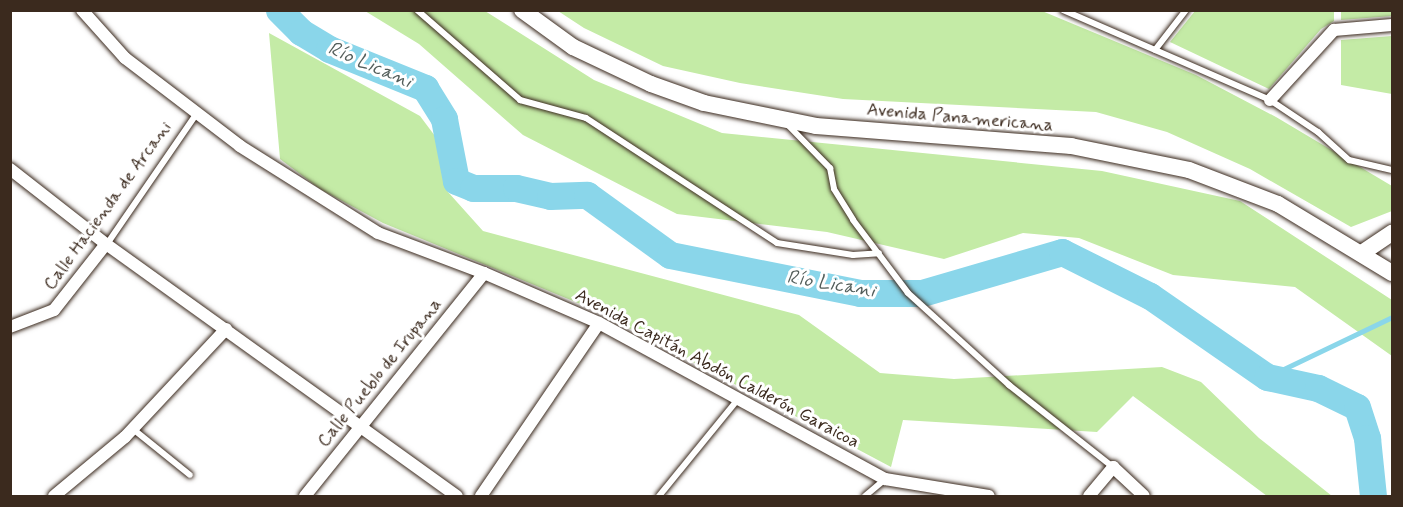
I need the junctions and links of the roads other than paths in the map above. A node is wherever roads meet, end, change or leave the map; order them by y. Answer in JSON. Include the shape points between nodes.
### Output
{"nodes":[{"id":1,"x":82,"y":10,"type":"edge"},
{"id":2,"x":417,"y":10,"type":"edge"},
{"id":3,"x":522,"y":10,"type":"edge"},
{"id":4,"x":1063,"y":10,"type":"edge"},
{"id":5,"x":1186,"y":10,"type":"edge"},
{"id":6,"x":1392,"y":25,"type":"edge"},
{"id":7,"x":1155,"y":50,"type":"junction"},
{"id":8,"x":1270,"y":100,"type":"junction"},
{"id":9,"x":197,"y":113,"type":"junction"},
{"id":10,"x":783,"y":119,"type":"junction"},
{"id":11,"x":10,"y":169,"type":"edge"},
{"id":12,"x":1392,"y":170,"type":"edge"},
{"id":13,"x":1392,"y":233,"type":"edge"},
{"id":14,"x":106,"y":244,"type":"junction"},
{"id":15,"x":879,"y":253,"type":"junction"},
{"id":16,"x":1362,"y":253,"type":"junction"},
{"id":17,"x":484,"y":273,"type":"junction"},
{"id":18,"x":1392,"y":273,"type":"edge"},
{"id":19,"x":599,"y":323,"type":"junction"},
{"id":20,"x":10,"y":327,"type":"edge"},
{"id":21,"x":226,"y":329,"type":"junction"},
{"id":22,"x":739,"y":399,"type":"junction"},
{"id":23,"x":361,"y":424,"type":"junction"},
{"id":24,"x":133,"y":428,"type":"junction"},
{"id":25,"x":1113,"y":467,"type":"junction"},
{"id":26,"x":190,"y":475,"type":"dead end"},
{"id":27,"x":885,"y":479,"type":"junction"},
{"id":28,"x":54,"y":496,"type":"edge"},
{"id":29,"x":305,"y":496,"type":"edge"},
{"id":30,"x":457,"y":496,"type":"edge"},
{"id":31,"x":482,"y":496,"type":"edge"},
{"id":32,"x":659,"y":496,"type":"edge"},
{"id":33,"x":865,"y":496,"type":"edge"},
{"id":34,"x":989,"y":496,"type":"edge"},
{"id":35,"x":1089,"y":496,"type":"edge"},
{"id":36,"x":1144,"y":496,"type":"edge"}],
"edges":[{"from":1,"to":9,"type":"street","name":"Avenida Capitán Abdón Calderón Garaicoa","via":[[125,58]]},
{"from":2,"to":15,"type":"lane","via":[[520,100],[586,118],[777,243],[853,255]]},
{"from":3,"to":10,"type":"main road","name":"Avenida Panamericana","via":[[573,47],[651,84],[704,103]]},
{"from":4,"to":7,"type":"lane"},
{"from":5,"to":7,"type":"lane"},
{"from":6,"to":8,"type":"street","via":[[1334,30]]},
{"from":7,"to":8,"type":"lane"},
{"from":8,"to":12,"type":"lane","via":[[1318,132],[1349,160]]},
{"from":9,"to":14,"type":"lane","name":"Calle Hacienda de Arcani"},
{"from":9,"to":17,"type":"street","name":"Avenida Capitán Abdón Calderón Garaicoa","via":[[318,198],[378,233]]},
{"from":10,"to":15,"type":"lane","via":[[830,168],[834,189]]},
{"from":10,"to":16,"type":"main road","name":"Avenida Panamericana","via":[[816,126],[1071,147],[1189,170],[1278,204]]},
{"from":11,"to":14,"type":"street"},
{"from":13,"to":16,"type":"main road"},
{"from":14,"to":20,"type":"street","name":"Calle Hacienda de Arcani","via":[[54,310]]},
{"from":14,"to":21,"type":"street"},
{"from":15,"to":25,"type":"lane","via":[[932,318]]},
{"from":16,"to":18,"type":"main road","name":"Avenida Panamericana"},
{"from":17,"to":19,"type":"street","name":"Avenida Capitán Abdón Calderón Garaicoa"},
{"from":17,"to":23,"type":"street","name":"Calle Pueblo de Irupana"},
{"from":19,"to":22,"type":"street","name":"Avenida Capitán Abdón Calderón Garaicoa"},
{"from":19,"to":31,"type":"street"},
{"from":21,"to":23,"type":"street"},
{"from":21,"to":24,"type":"street"},
{"from":22,"to":27,"type":"street","name":"Avenida Capitán Abdón Calderón Garaicoa"},
{"from":22,"to":32,"type":"lane"},
{"from":23,"to":29,"type":"street","name":"Calle Pueblo de Irupana"},
{"from":23,"to":30,"type":"street"},
{"from":24,"to":26,"type":"lane"},
{"from":24,"to":28,"type":"street"},
{"from":25,"to":35,"type":"street"},
{"from":25,"to":36,"type":"street"},
{"from":27,"to":33,"type":"lane"},
{"from":27,"to":34,"type":"street","name":"Avenida Capitán Abdón Calderón Garaicoa"}]}
